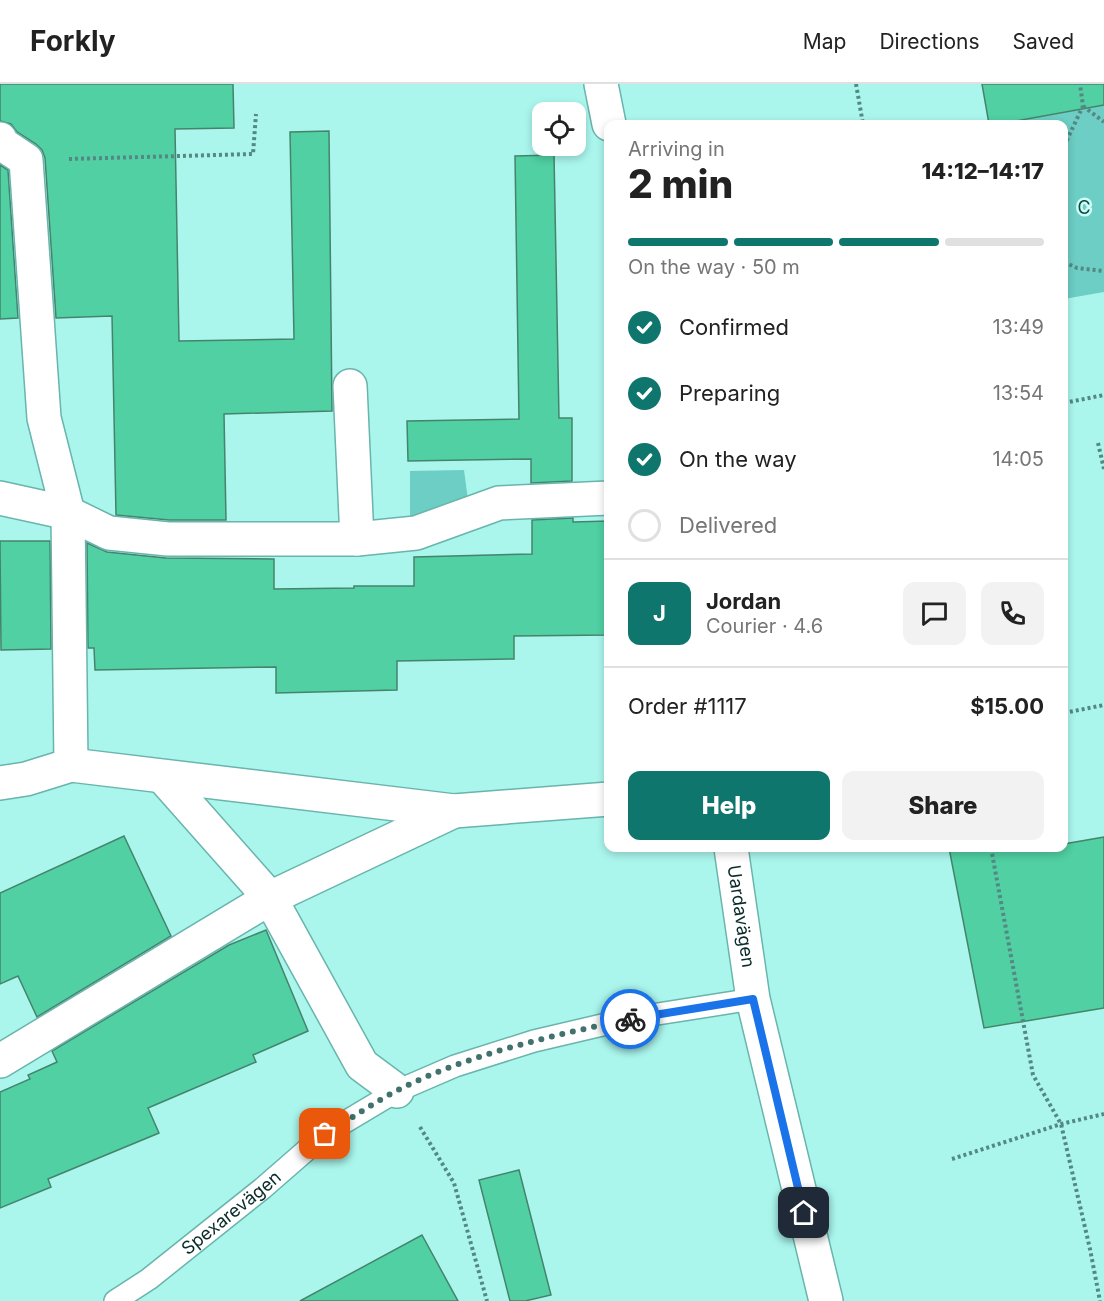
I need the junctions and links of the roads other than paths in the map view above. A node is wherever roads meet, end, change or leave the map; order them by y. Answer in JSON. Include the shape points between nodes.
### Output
{"nodes":[{"id":1,"x":600,"y":84,"type":"edge"},
{"id":2,"x":608,"y":120,"type":"edge"},
{"id":3,"x":0,"y":139,"type":"edge"},
{"id":4,"x":350,"y":386,"type":"dead end"},
{"id":5,"x":0,"y":498,"type":"edge"},
{"id":6,"x":604,"y":498,"type":"edge"},
{"id":7,"x":68,"y":513,"type":"junction"},
{"id":8,"x":357,"y":539,"type":"junction"},
{"id":9,"x":71,"y":765,"type":"junction"},
{"id":10,"x":162,"y":777,"type":"junction"},
{"id":11,"x":0,"y":783,"type":"edge"},
{"id":12,"x":604,"y":799,"type":"edge"},
{"id":13,"x":454,"y":811,"type":"junction"},
{"id":14,"x":732,"y":852,"type":"edge"},
{"id":15,"x":270,"y":898,"type":"junction"},
{"id":16,"x":753,"y":999,"type":"junction"},
{"id":17,"x":0,"y":1061,"type":"edge"},
{"id":18,"x":397,"y":1091,"type":"junction"},
{"id":19,"x":116,"y":1301,"type":"edge"},
{"id":20,"x":826,"y":1301,"type":"edge"}],
"edges":[{"from":1,"to":2,"type":"street"},
{"from":3,"to":7,"type":"street","via":[[26,160],[44,418]]},
{"from":4,"to":8,"type":"street"},
{"from":5,"to":7,"type":"street"},
{"from":6,"to":8,"type":"street","via":[[499,503],[416,533]]},
{"from":7,"to":8,"type":"street","via":[[109,533],[168,539]]},
{"from":7,"to":9,"type":"street"},
{"from":9,"to":10,"type":"street"},
{"from":9,"to":11,"type":"street"},
{"from":10,"to":13,"type":"street"},
{"from":10,"to":15,"type":"street"},
{"from":12,"to":13,"type":"street"},
{"from":13,"to":15,"type":"street"},
{"from":14,"to":16,"type":"street","name":"Uardavägen"},
{"from":15,"to":17,"type":"street"},
{"from":15,"to":18,"type":"street","via":[[362,1065]]},
{"from":16,"to":18,"type":"lane","name":"Spexarevägen","via":[[632,1018],[534,1041],[464,1063]]},
{"from":16,"to":20,"type":"street","name":"Uardavägen"},
{"from":18,"to":19,"type":"lane","name":"Spexarevägen","via":[[325,1134],[228,1216]]}]}
